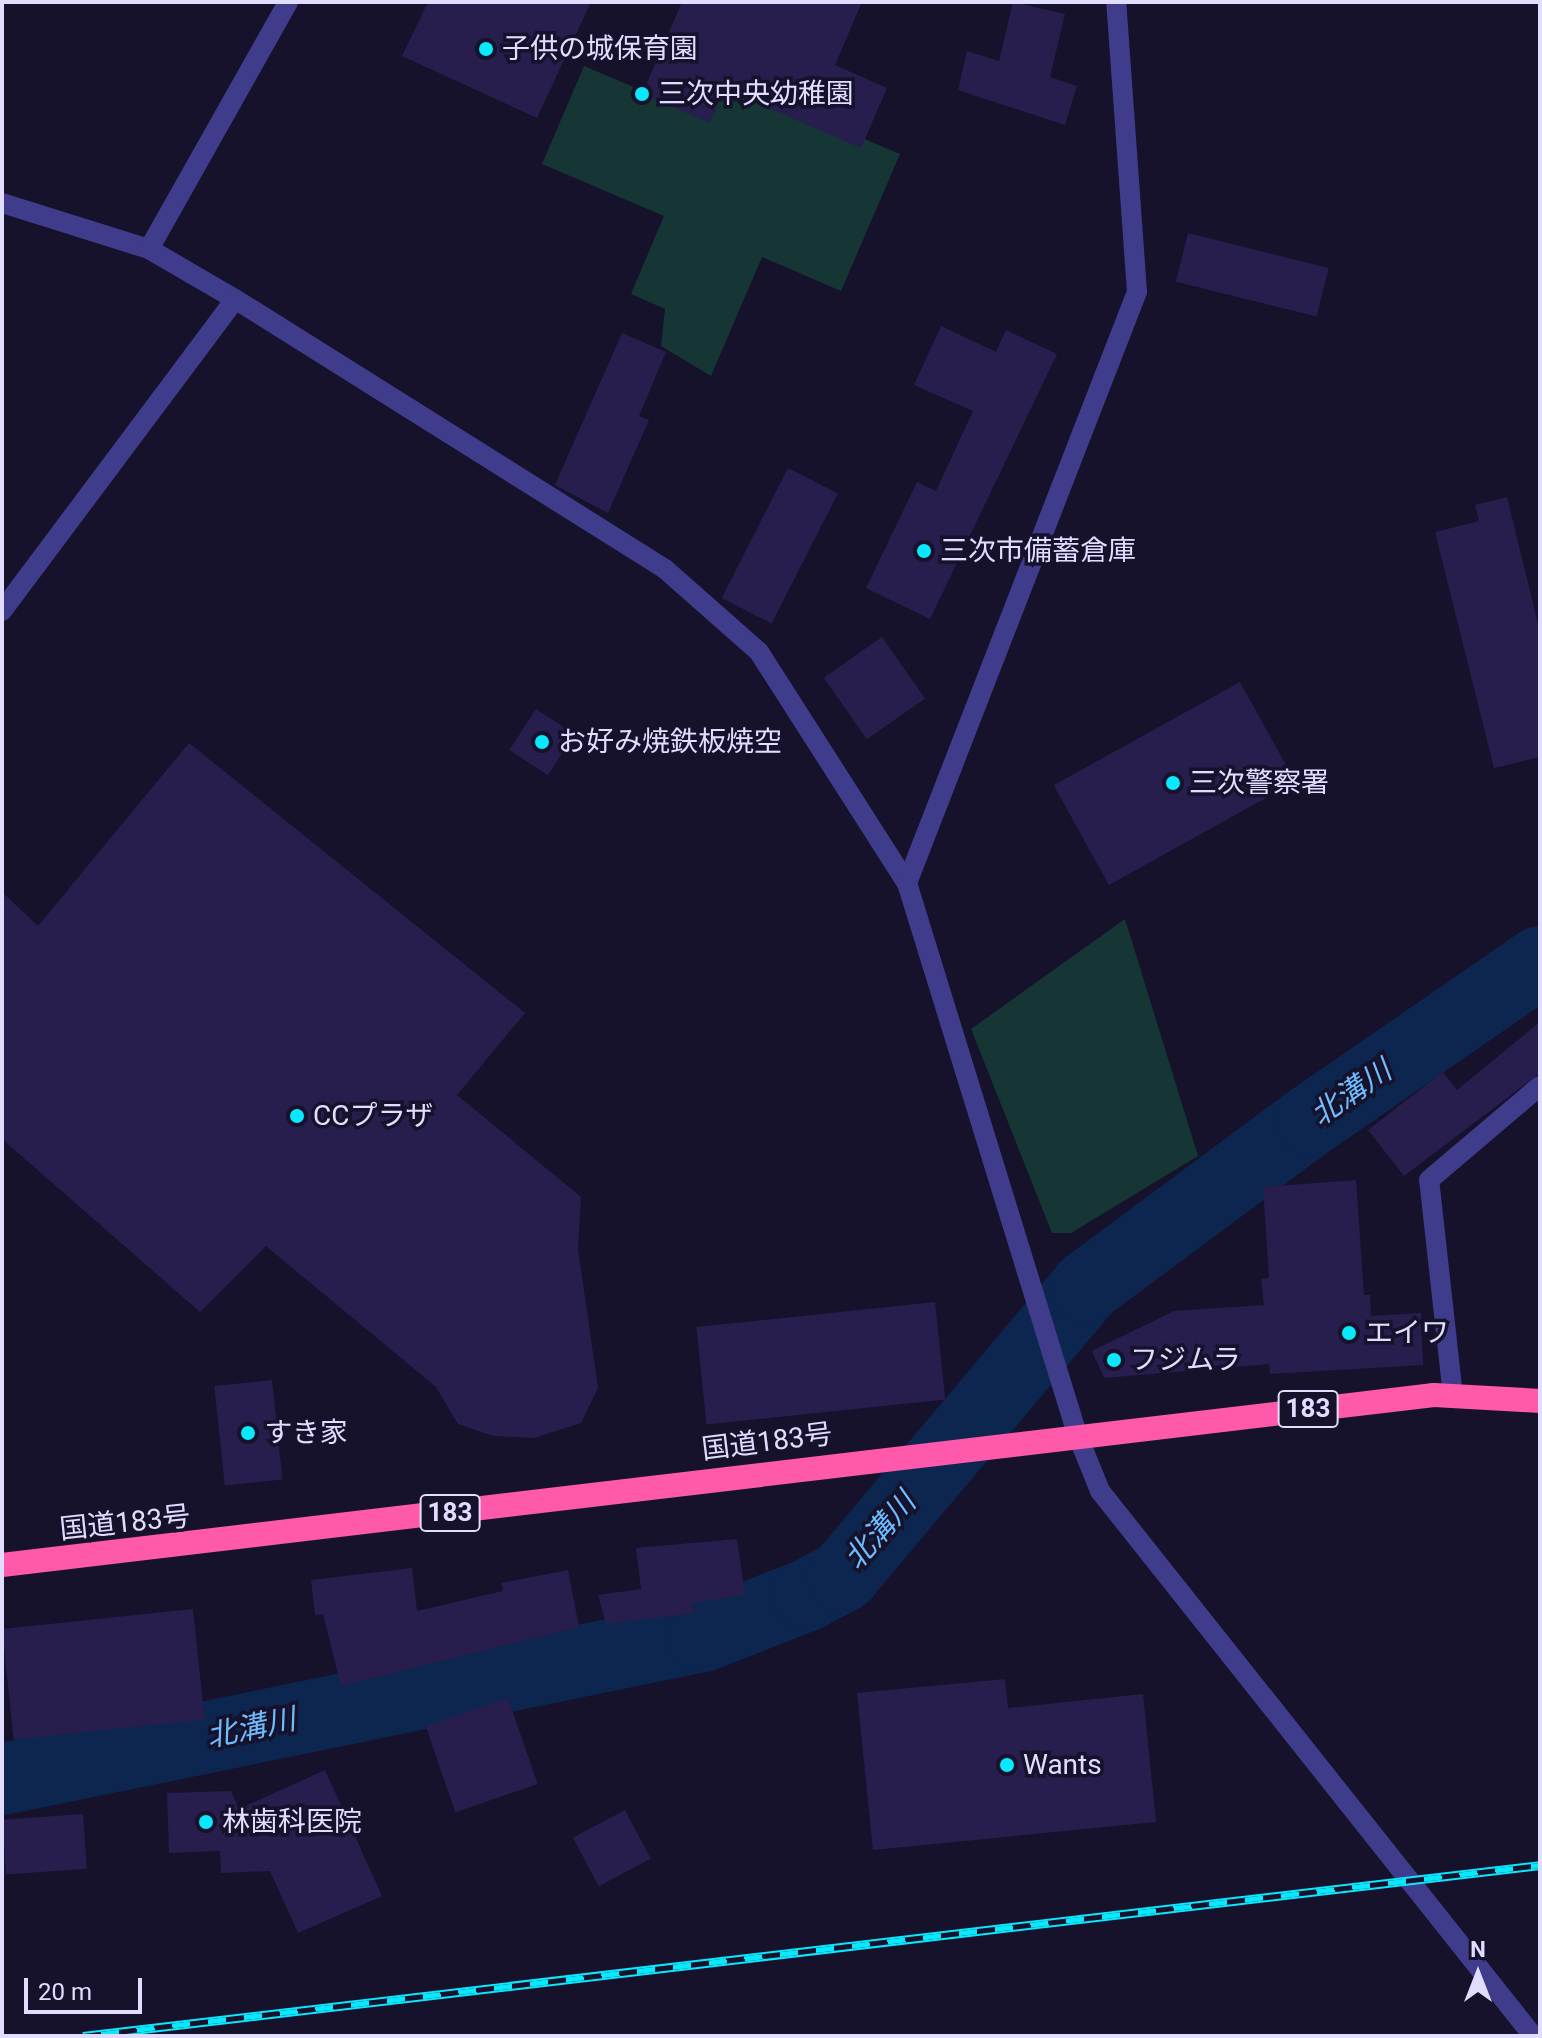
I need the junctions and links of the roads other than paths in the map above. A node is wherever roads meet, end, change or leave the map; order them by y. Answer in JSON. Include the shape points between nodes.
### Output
{"nodes":[{"id":1,"x":288,"y":2,"type":"edge"},
{"id":2,"x":1116,"y":2,"type":"edge"},
{"id":3,"x":2,"y":203,"type":"edge"},
{"id":4,"x":149,"y":249,"type":"junction"},
{"id":5,"x":235,"y":299,"type":"junction"},
{"id":6,"x":2,"y":611,"type":"edge"},
{"id":7,"x":907,"y":883,"type":"junction"},
{"id":8,"x":1540,"y":1086,"type":"edge"},
{"id":9,"x":1453,"y":1396,"type":"junction"},
{"id":10,"x":1540,"y":1401,"type":"edge"},
{"id":11,"x":1077,"y":1434,"type":"junction"},
{"id":12,"x":2,"y":1565,"type":"edge"},
{"id":13,"x":1533,"y":2036,"type":"edge"}],
"edges":[{"from":1,"to":4,"type":"street"},
{"from":2,"to":7,"type":"street","via":[[1137,292]]},
{"from":3,"to":4,"type":"street"},
{"from":4,"to":5,"type":"street"},
{"from":5,"to":6,"type":"street"},
{"from":5,"to":7,"type":"street","via":[[665,569],[759,652]]},
{"from":7,"to":11,"type":"street"},
{"from":8,"to":9,"type":"street","via":[[1429,1180]]},
{"from":9,"to":10,"type":"highway","name":"国道183号","number":"183"},
{"from":9,"to":11,"type":"highway","name":"国道183号","number":"183"},
{"from":11,"to":12,"type":"highway","name":"国道183号","number":"183"},
{"from":11,"to":13,"type":"street","via":[[1100,1491]]}]}
